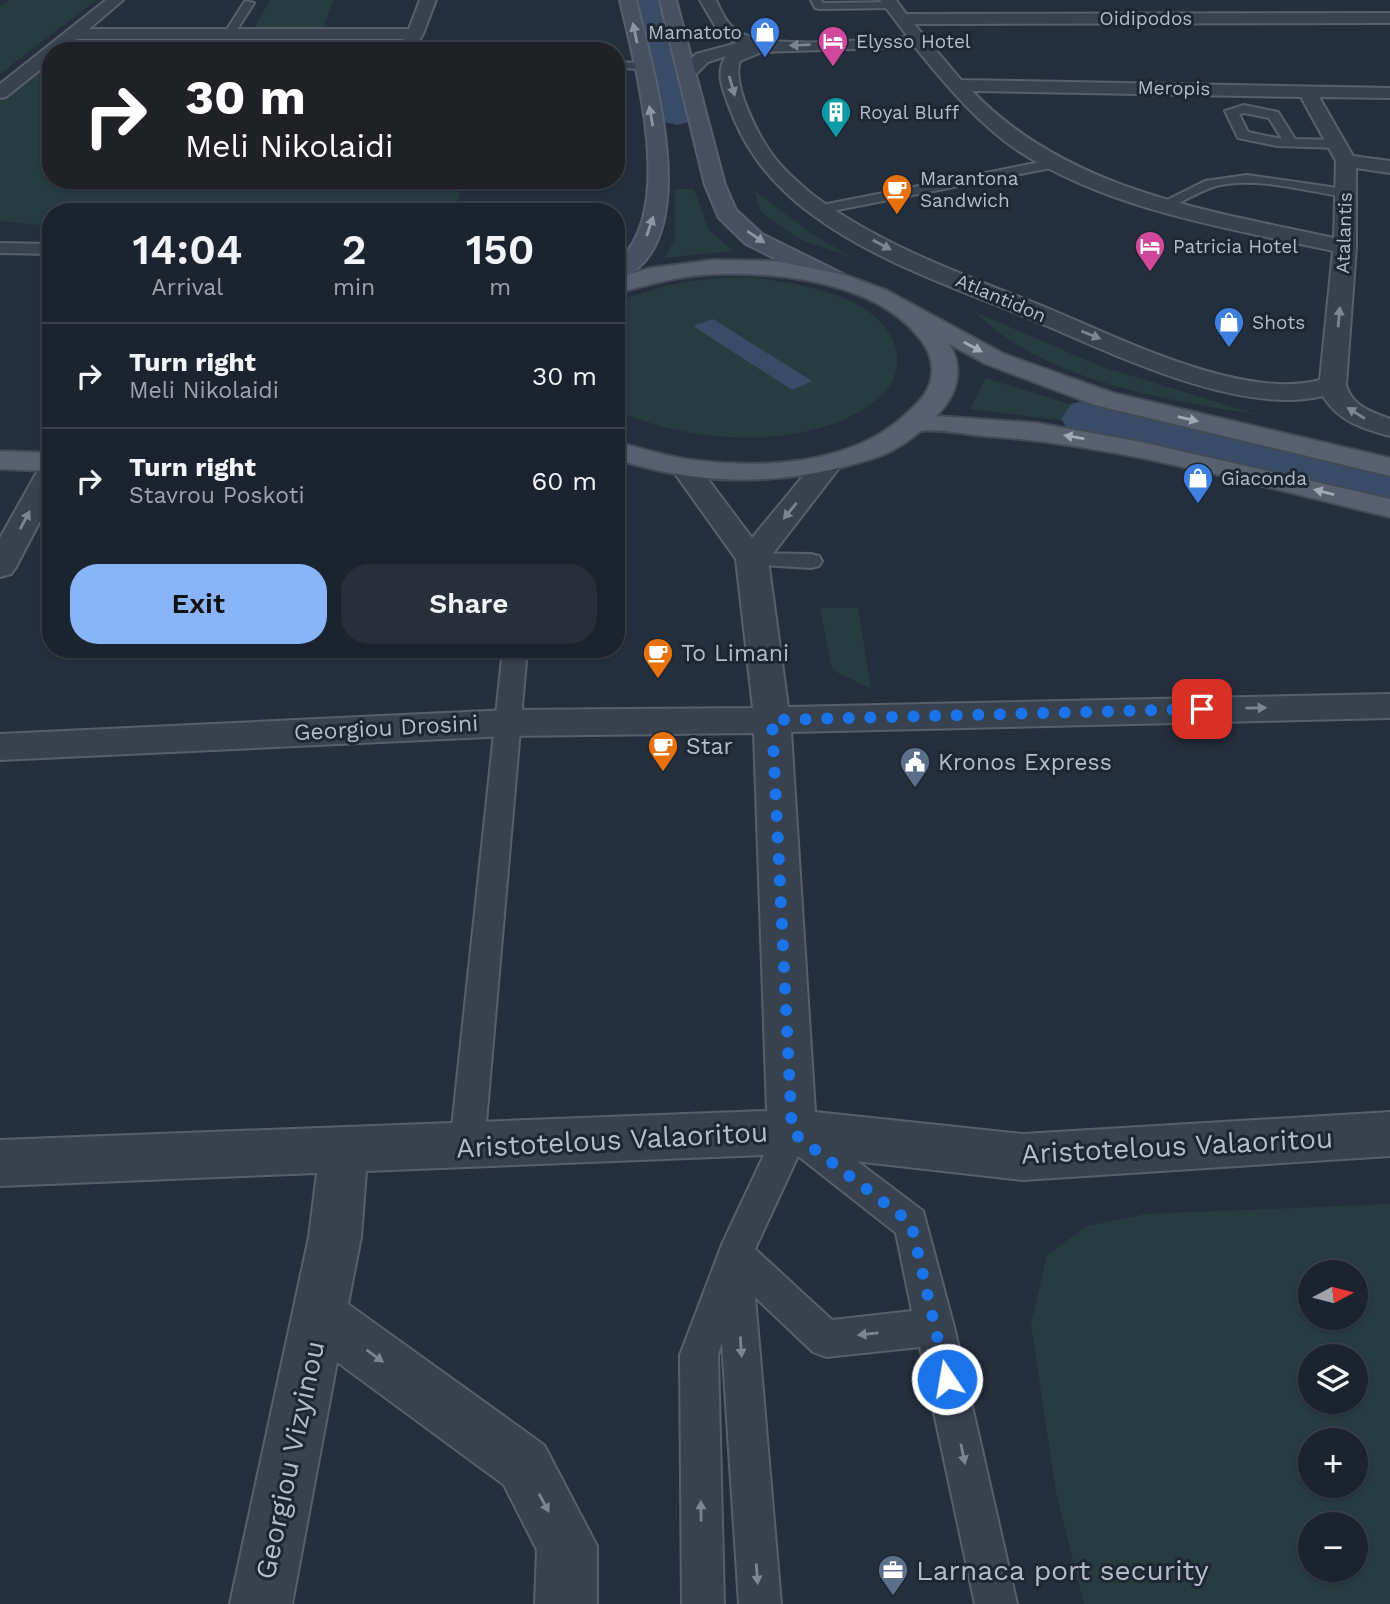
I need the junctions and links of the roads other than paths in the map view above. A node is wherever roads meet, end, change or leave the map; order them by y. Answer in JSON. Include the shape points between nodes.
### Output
{"nodes":[{"id":1,"x":115,"y":0,"type":"edge"},
{"id":2,"x":428,"y":0,"type":"edge"},
{"id":3,"x":628,"y":0,"type":"edge"},
{"id":4,"x":668,"y":0,"type":"edge"},
{"id":5,"x":708,"y":0,"type":"edge"},
{"id":6,"x":816,"y":0,"type":"edge"},
{"id":7,"x":1076,"y":0,"type":"edge"},
{"id":8,"x":1263,"y":0,"type":"edge"},
{"id":9,"x":249,"y":3,"type":"dead end"},
{"id":10,"x":894,"y":8,"type":"edge"},
{"id":11,"x":1095,"y":18,"type":"junction"},
{"id":12,"x":1390,"y":18,"type":"edge"},
{"id":13,"x":1289,"y":19,"type":"junction"},
{"id":14,"x":73,"y":34,"type":"junction"},
{"id":15,"x":229,"y":34,"type":"junction"},
{"id":16,"x":415,"y":34,"type":"junction"},
{"id":17,"x":917,"y":41,"type":"junction"},
{"id":18,"x":63,"y":42,"type":"edge"},
{"id":19,"x":410,"y":42,"type":"edge"},
{"id":20,"x":768,"y":46,"type":"junction"},
{"id":21,"x":42,"y":58,"type":"edge"},
{"id":22,"x":625,"y":65,"type":"edge"},
{"id":23,"x":642,"y":66,"type":"junction"},
{"id":24,"x":688,"y":72,"type":"junction"},
{"id":25,"x":958,"y":85,"type":"junction"},
{"id":26,"x":1307,"y":90,"type":"junction"},
{"id":27,"x":0,"y":93,"type":"edge"},
{"id":28,"x":1390,"y":93,"type":"edge"},
{"id":29,"x":1290,"y":142,"type":"dead end"},
{"id":30,"x":1341,"y":152,"type":"junction"},
{"id":31,"x":1056,"y":163,"type":"junction"},
{"id":32,"x":1390,"y":167,"type":"edge"},
{"id":33,"x":964,"y":173,"type":"dead end"},
{"id":34,"x":1345,"y":193,"type":"junction"},
{"id":35,"x":1166,"y":204,"type":"junction"},
{"id":36,"x":816,"y":205,"type":"junction"},
{"id":37,"x":1345,"y":247,"type":"junction"},
{"id":38,"x":0,"y":248,"type":"edge"},
{"id":39,"x":42,"y":249,"type":"edge"},
{"id":40,"x":625,"y":267,"type":"edge"},
{"id":41,"x":837,"y":280,"type":"junction"},
{"id":42,"x":625,"y":283,"type":"edge"},
{"id":43,"x":912,"y":315,"type":"junction"},
{"id":44,"x":1333,"y":386,"type":"junction"},
{"id":45,"x":918,"y":423,"type":"junction"},
{"id":46,"x":1390,"y":428,"type":"edge"},
{"id":47,"x":625,"y":452,"type":"edge"},
{"id":48,"x":0,"y":460,"type":"edge"},
{"id":49,"x":42,"y":462,"type":"edge"},
{"id":50,"x":828,"y":464,"type":"junction"},
{"id":51,"x":1390,"y":467,"type":"edge"},
{"id":52,"x":685,"y":468,"type":"junction"},
{"id":53,"x":42,"y":489,"type":"edge"},
{"id":54,"x":1390,"y":508,"type":"edge"},
{"id":55,"x":751,"y":559,"type":"junction"},
{"id":56,"x":811,"y":561,"type":"dead end"},
{"id":57,"x":0,"y":568,"type":"edge"},
{"id":58,"x":514,"y":658,"type":"edge"},
{"id":59,"x":1390,"y":706,"type":"edge"},
{"id":60,"x":772,"y":720,"type":"junction"},
{"id":61,"x":508,"y":723,"type":"junction"},
{"id":62,"x":0,"y":747,"type":"edge"},
{"id":63,"x":792,"y":1132,"type":"junction"},
{"id":64,"x":1390,"y":1134,"type":"edge"},
{"id":65,"x":467,"y":1146,"type":"junction"},
{"id":66,"x":344,"y":1151,"type":"junction"},
{"id":67,"x":0,"y":1163,"type":"edge"},
{"id":68,"x":735,"y":1254,"type":"junction"},
{"id":69,"x":320,"y":1316,"type":"junction"},
{"id":70,"x":936,"y":1327,"type":"junction"},
{"id":71,"x":261,"y":1604,"type":"edge"},
{"id":72,"x":566,"y":1604,"type":"edge"},
{"id":73,"x":702,"y":1604,"type":"edge"},
{"id":74,"x":760,"y":1604,"type":"edge"},
{"id":75,"x":996,"y":1604,"type":"edge"}],
"edges":[{"from":1,"to":14,"type":"street"},
{"from":2,"to":16,"type":"street"},
{"from":23,"to":3,"type":"main road","one_way":true},
{"from":4,"to":24,"type":"main road"},
{"from":5,"to":20,"type":"street","name":"Atlantidon","via":[[730,35]]},
{"from":6,"to":10,"type":"lane","via":[[819,6]]},
{"from":7,"to":11,"type":"street"},
{"from":8,"to":13,"type":"street"},
{"from":9,"to":15,"type":"lane"},
{"from":10,"to":11,"type":"street","name":"Oidipodos"},
{"from":10,"to":17,"type":"street"},
{"from":11,"to":13,"type":"street","name":"Oidipodos"},
{"from":12,"to":13,"type":"street","name":"Oidipodos"},
{"from":14,"to":15,"type":"street"},
{"from":14,"to":18,"type":"street"},
{"from":15,"to":16,"type":"street"},
{"from":16,"to":19,"type":"street"},
{"from":17,"to":20,"type":"street","name":"Atlantidon","one_way":true},
{"from":17,"to":25,"type":"street"},
{"from":20,"to":24,"type":"street","name":"Atlantidon","via":[[711,54]]},
{"from":20,"to":36,"type":"street","name":"Atlantidon","one_way":true,"via":[[735,54],[729,62],[729,78],[766,161]]},
{"from":21,"to":27,"type":"street"},
{"from":22,"to":23,"type":"lane"},
{"from":40,"to":23,"type":"main road","one_way":true,"via":[[640,253],[653,220],[659,166]]},
{"from":24,"to":41,"type":"main road","one_way":true,"via":[[715,185],[727,213],[754,239]]},
{"from":25,"to":26,"type":"street","name":"Meropis"},
{"from":25,"to":31,"type":"street","via":[[995,124]]},
{"from":26,"to":28,"type":"street","name":"Meropis"},
{"from":26,"to":30,"type":"street"},
{"from":29,"to":30,"type":"lane"},
{"from":30,"to":32,"type":"street"},
{"from":30,"to":34,"type":"street","name":"Atalantis"},
{"from":31,"to":35,"type":"street"},
{"from":31,"to":36,"type":"lane"},
{"from":33,"to":36,"type":"lane"},
{"from":34,"to":35,"type":"lane","via":[[1228,180]]},
{"from":34,"to":37,"type":"street","name":"Atalantis"},
{"from":35,"to":37,"type":"street"},
{"from":36,"to":44,"type":"street","name":"Atlantidon","one_way":true,"via":[[926,266],[1157,360],[1268,392]]},
{"from":44,"to":37,"type":"street","name":"Atalantis","one_way":true},
{"from":38,"to":39,"type":"lane"},
{"from":41,"to":42,"type":"main road","via":[[776,268],[713,267]]},
{"from":41,"to":43,"type":"main road","via":[[878,295]]},
{"from":43,"to":45,"type":"main road","via":[[936,340],[946,367],[940,396]]},
{"from":43,"to":51,"type":"main road","one_way":true,"via":[[995,359],[1104,399]]},
{"from":46,"to":44,"type":"street","one_way":true,"via":[[1353,413],[1335,397]]},
{"from":45,"to":50,"type":"main road","via":[[876,448]]},
{"from":54,"to":45,"type":"main road","one_way":true,"via":[[1037,430]]},
{"from":47,"to":52,"type":"main road"},
{"from":48,"to":49,"type":"main road"},
{"from":50,"to":52,"type":"main road","via":[[749,472]]},
{"from":50,"to":55,"type":"street","one_way":true},
{"from":52,"to":55,"type":"street"},
{"from":57,"to":53,"type":"street","one_way":true},
{"from":55,"to":56,"type":"lane"},
{"from":55,"to":60,"type":"street"},
{"from":58,"to":61,"type":"lane"},
{"from":60,"to":59,"type":"street","name":"Georgiou Drosini","one_way":true},
{"from":60,"to":61,"type":"street","name":"Georgiou Drosini"},
{"from":60,"to":63,"type":"street"},
{"from":61,"to":62,"type":"street","name":"Georgiou Drosini"},
{"from":61,"to":65,"type":"lane"},
{"from":63,"to":64,"type":"street","name":"Aristotelous Valaoritou","via":[[1023,1157]]},
{"from":63,"to":65,"type":"street","name":"Aristotelous Valaoritou"},
{"from":63,"to":68,"type":"lane"},
{"from":63,"to":70,"type":"lane","via":[[911,1223]]},
{"from":65,"to":66,"type":"street","name":"Aristotelous Valaoritou"},
{"from":66,"to":67,"type":"street","name":"Aristotelous Valaoritou"},
{"from":66,"to":69,"type":"street","name":"Georgiou Vizyinou"},
{"from":70,"to":68,"type":"lane","one_way":true,"via":[[827,1339]]},
{"from":73,"to":68,"type":"lane","one_way":true,"via":[[699,1355]]},
{"from":68,"to":74,"type":"lane","one_way":true},
{"from":69,"to":71,"type":"street","name":"Georgiou Vizyinou"},
{"from":69,"to":72,"type":"street","name":"Georgiou Vizyinou","one_way":true,"via":[[524,1465],[567,1546]]},
{"from":70,"to":75,"type":"lane","one_way":true}]}
